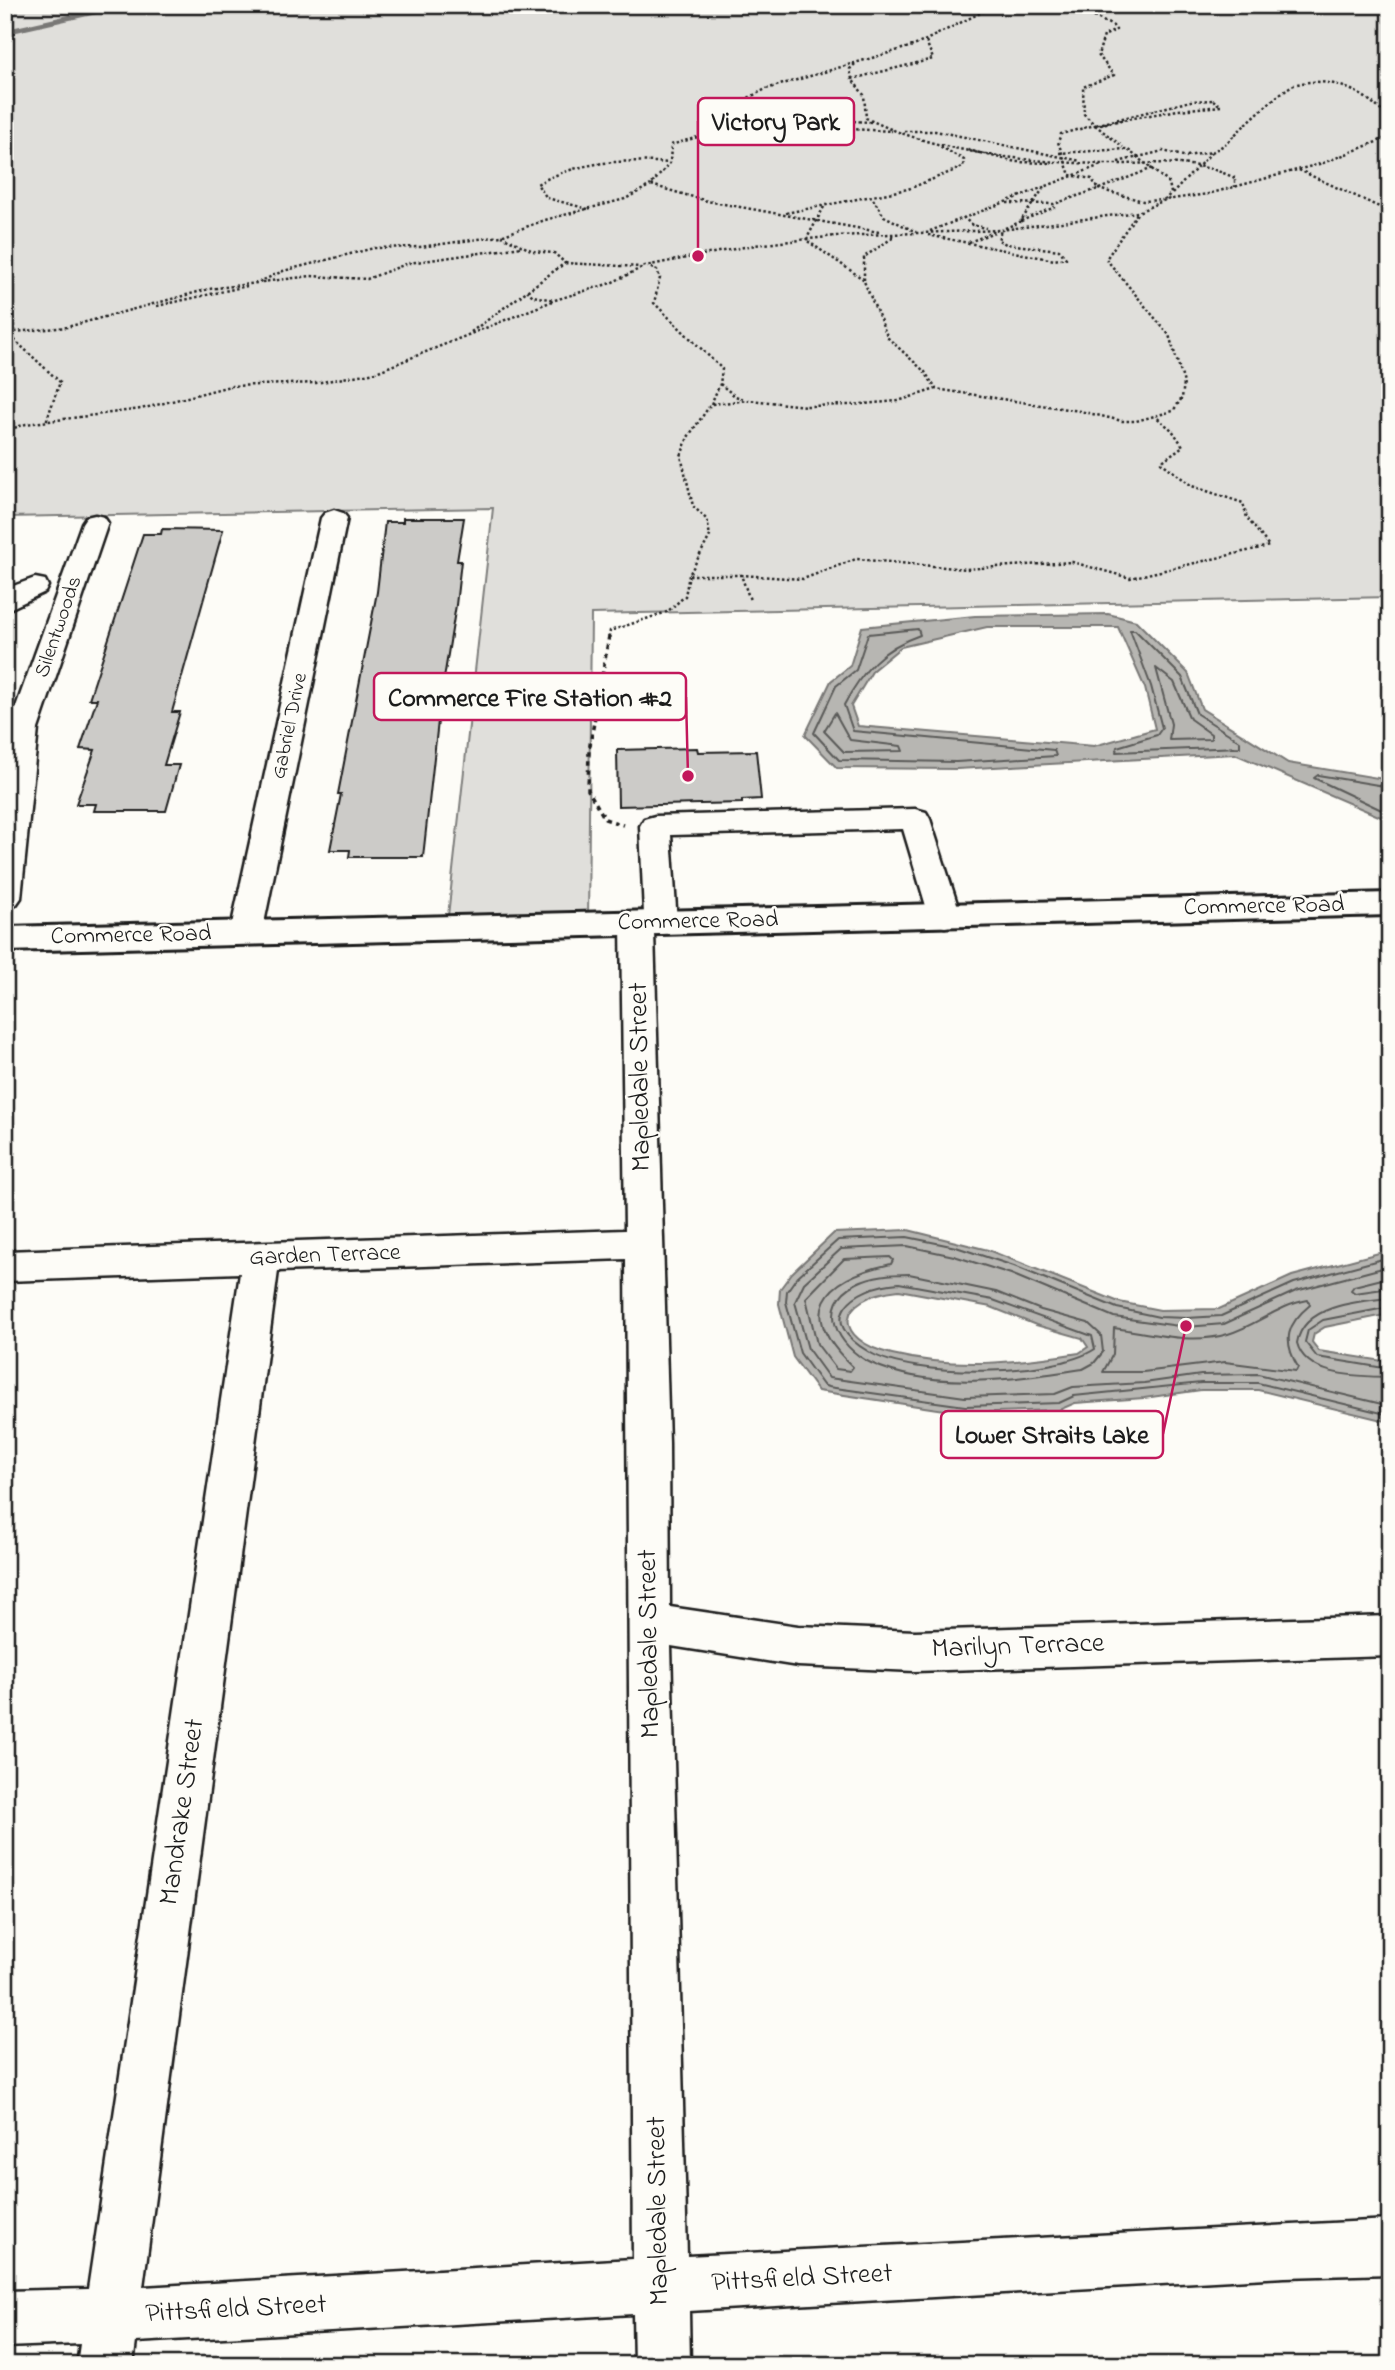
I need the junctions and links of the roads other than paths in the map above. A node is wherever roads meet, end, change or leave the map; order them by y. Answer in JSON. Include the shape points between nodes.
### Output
{"nodes":[{"id":1,"x":334,"y":518,"type":"dead end"},
{"id":2,"x":94,"y":523,"type":"dead end"},
{"id":3,"x":35,"y":586,"type":"dead end"},
{"id":4,"x":5,"y":603,"type":"edge"},
{"id":5,"x":5,"y":898,"type":"edge"},
{"id":6,"x":1390,"y":904,"type":"edge"},
{"id":7,"x":945,"y":916,"type":"junction"},
{"id":8,"x":649,"y":923,"type":"junction"},
{"id":9,"x":246,"y":933,"type":"junction"},
{"id":10,"x":5,"y":939,"type":"edge"},
{"id":11,"x":645,"y":1244,"type":"junction"},
{"id":12,"x":261,"y":1259,"type":"junction"},
{"id":13,"x":5,"y":1266,"type":"edge"},
{"id":14,"x":648,"y":1623,"type":"junction"},
{"id":15,"x":1390,"y":1636,"type":"edge"},
{"id":16,"x":1390,"y":2247,"type":"edge"},
{"id":17,"x":660,"y":2287,"type":"junction"},
{"id":18,"x":5,"y":2319,"type":"edge"},
{"id":19,"x":108,"y":2340,"type":"edge"},
{"id":20,"x":663,"y":2365,"type":"edge"}],
"edges":[{"from":1,"to":9,"type":"street","name":"Gabriel Drive"},
{"from":2,"to":5,"type":"street","name":"Silentwoods","via":[[23,729]]},
{"from":3,"to":4,"type":"street"},
{"from":6,"to":7,"type":"main road","name":"Commerce Road"},
{"from":7,"to":8,"type":"main road","name":"Commerce Road"},
{"from":7,"to":8,"type":"street","name":"Mapledale Street","via":[[915,819],[655,825]]},
{"from":8,"to":9,"type":"main road","name":"Commerce Road"},
{"from":8,"to":11,"type":"street","name":"Mapledale Street"},
{"from":9,"to":10,"type":"main road","name":"Commerce Road"},
{"from":11,"to":12,"type":"street","name":"Garden Terrace"},
{"from":11,"to":14,"type":"street","name":"Mapledale Street"},
{"from":12,"to":13,"type":"street","name":"Garden Terrace"},
{"from":12,"to":19,"type":"street","name":"Mandrake Street"},
{"from":14,"to":15,"type":"street","name":"Marilyn Terrace","via":[[798,1646],[915,1651]]},
{"from":14,"to":17,"type":"street","name":"Mapledale Street"},
{"from":16,"to":17,"type":"street","name":"Pittsfield Street"},
{"from":17,"to":19,"type":"street","name":"Pittsfield Street"},
{"from":17,"to":20,"type":"street","name":"Mapledale Street"},
{"from":18,"to":19,"type":"street","name":"Pittsfield Street"}]}
